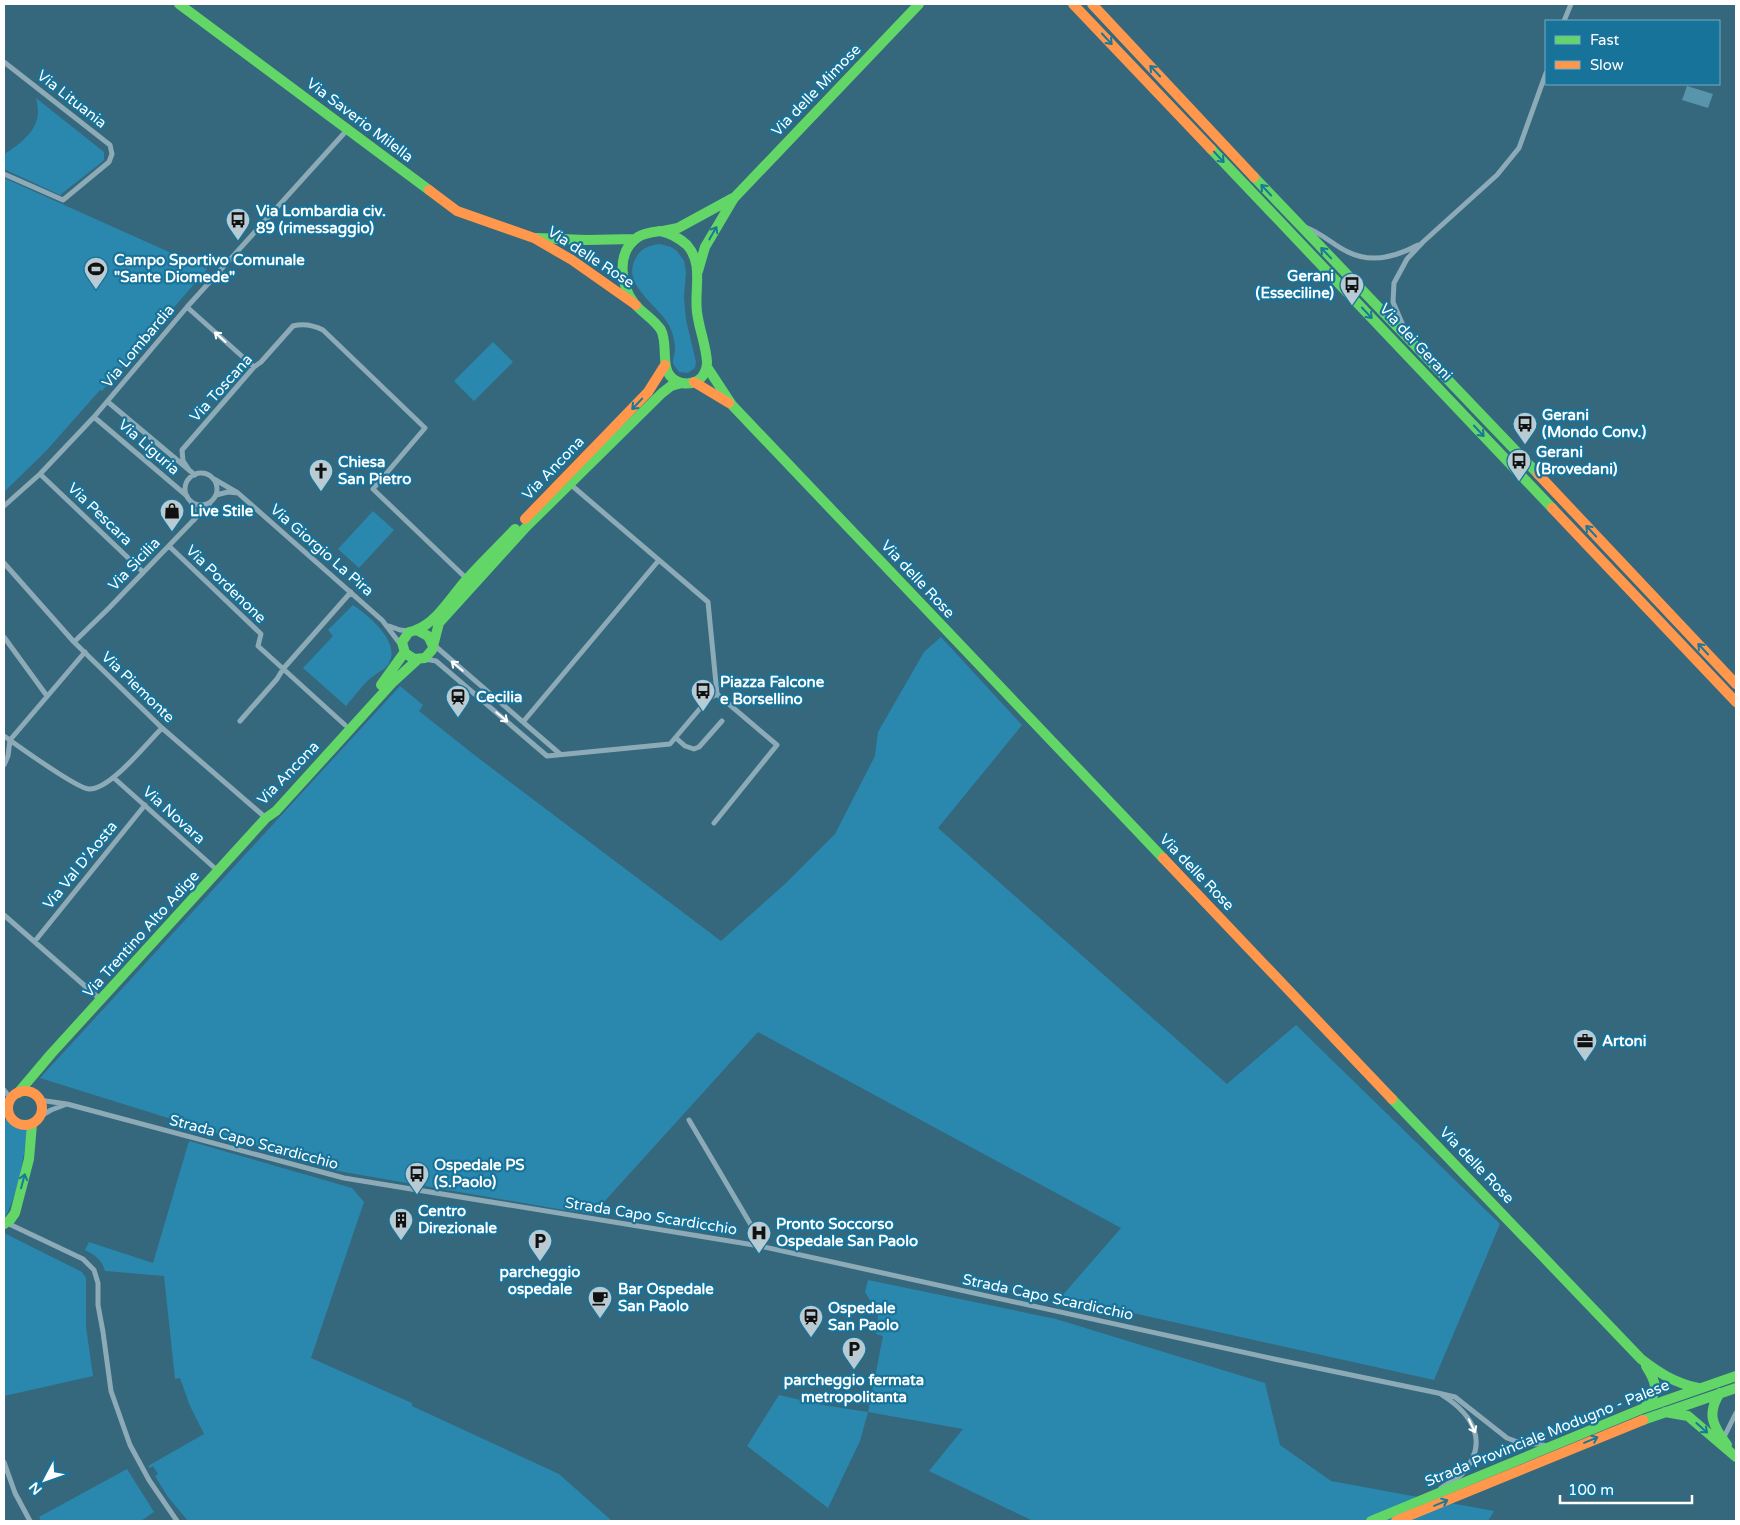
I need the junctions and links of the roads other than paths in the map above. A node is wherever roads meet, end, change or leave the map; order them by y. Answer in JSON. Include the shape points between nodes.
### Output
{"nodes":[{"id":1,"x":179,"y":4,"type":"edge"},
{"id":2,"x":919,"y":4,"type":"edge"},
{"id":3,"x":1073,"y":4,"type":"edge"},
{"id":4,"x":1092,"y":4,"type":"edge"},
{"id":5,"x":1570,"y":4,"type":"edge"},
{"id":6,"x":1564,"y":20,"type":"edge"},
{"id":7,"x":4,"y":62,"type":"edge"},
{"id":8,"x":1545,"y":76,"type":"edge"},
{"id":9,"x":347,"y":130,"type":"junction"},
{"id":10,"x":4,"y":174,"type":"edge"},
{"id":11,"x":734,"y":198,"type":"junction"},
{"id":12,"x":1299,"y":226,"type":"junction"},
{"id":13,"x":660,"y":232,"type":"junction"},
{"id":14,"x":534,"y":238,"type":"junction"},
{"id":15,"x":634,"y":239,"type":"junction"},
{"id":16,"x":1423,"y":242,"type":"junction"},
{"id":17,"x":698,"y":272,"type":"junction"},
{"id":18,"x":636,"y":305,"type":"junction"},
{"id":19,"x":187,"y":307,"type":"junction"},
{"id":20,"x":1408,"y":338,"type":"junction"},
{"id":21,"x":665,"y":365,"type":"junction"},
{"id":22,"x":254,"y":367,"type":"junction"},
{"id":23,"x":707,"y":367,"type":"junction"},
{"id":24,"x":694,"y":382,"type":"junction"},
{"id":25,"x":682,"y":383,"type":"junction"},
{"id":26,"x":108,"y":402,"type":"junction"},
{"id":27,"x":732,"y":405,"type":"junction"},
{"id":28,"x":94,"y":417,"type":"junction"},
{"id":29,"x":189,"y":470,"type":"junction"},
{"id":30,"x":40,"y":474,"type":"junction"},
{"id":31,"x":195,"y":474,"type":"junction"},
{"id":32,"x":214,"y":479,"type":"junction"},
{"id":33,"x":570,"y":484,"type":"junction"},
{"id":34,"x":238,"y":493,"type":"junction"},
{"id":35,"x":216,"y":494,"type":"junction"},
{"id":36,"x":189,"y":499,"type":"junction"},
{"id":37,"x":210,"y":503,"type":"junction"},
{"id":38,"x":4,"y":506,"type":"edge"},
{"id":39,"x":194,"y":521,"type":"junction"},
{"id":40,"x":169,"y":546,"type":"junction"},
{"id":41,"x":660,"y":560,"type":"junction"},
{"id":42,"x":4,"y":563,"type":"edge"},
{"id":43,"x":143,"y":572,"type":"junction"},
{"id":44,"x":468,"y":579,"type":"junction"},
{"id":45,"x":351,"y":592,"type":"junction"},
{"id":46,"x":388,"y":626,"type":"junction"},
{"id":47,"x":413,"y":631,"type":"junction"},
{"id":48,"x":4,"y":637,"type":"edge"},
{"id":49,"x":74,"y":642,"type":"junction"},
{"id":50,"x":432,"y":644,"type":"junction"},
{"id":51,"x":404,"y":650,"type":"junction"},
{"id":52,"x":85,"y":652,"type":"junction"},
{"id":53,"x":420,"y":660,"type":"junction"},
{"id":54,"x":283,"y":668,"type":"junction"},
{"id":55,"x":1736,"y":684,"type":"edge"},
{"id":56,"x":717,"y":694,"type":"junction"},
{"id":57,"x":47,"y":696,"type":"junction"},
{"id":58,"x":1736,"y":702,"type":"edge"},
{"id":59,"x":240,"y":721,"type":"dead end"},
{"id":60,"x":722,"y":721,"type":"dead end"},
{"id":61,"x":523,"y":722,"type":"junction"},
{"id":62,"x":345,"y":725,"type":"junction"},
{"id":63,"x":162,"y":728,"type":"junction"},
{"id":64,"x":4,"y":736,"type":"edge"},
{"id":65,"x":676,"y":738,"type":"junction"},
{"id":66,"x":10,"y":740,"type":"junction"},
{"id":67,"x":560,"y":754,"type":"junction"},
{"id":68,"x":4,"y":765,"type":"edge"},
{"id":69,"x":114,"y":778,"type":"junction"},
{"id":70,"x":144,"y":806,"type":"junction"},
{"id":71,"x":266,"y":818,"type":"junction"},
{"id":72,"x":714,"y":823,"type":"dead end"},
{"id":73,"x":218,"y":872,"type":"junction"},
{"id":74,"x":4,"y":915,"type":"edge"},
{"id":75,"x":34,"y":940,"type":"junction"},
{"id":76,"x":102,"y":1000,"type":"junction"},
{"id":77,"x":38,"y":1069,"type":"junction"},
{"id":78,"x":4,"y":1090,"type":"edge"},
{"id":79,"x":15,"y":1096,"type":"junction"},
{"id":80,"x":36,"y":1096,"type":"junction"},
{"id":81,"x":67,"y":1104,"type":"junction"},
{"id":82,"x":6,"y":1114,"type":"edge"},
{"id":83,"x":36,"y":1120,"type":"junction"},
{"id":84,"x":689,"y":1120,"type":"dead end"},
{"id":85,"x":5,"y":1223,"type":"edge"},
{"id":86,"x":755,"y":1245,"type":"junction"},
{"id":87,"x":1641,"y":1358,"type":"junction"},
{"id":88,"x":1736,"y":1376,"type":"edge"},
{"id":89,"x":1698,"y":1388,"type":"junction"},
{"id":90,"x":1736,"y":1388,"type":"edge"},
{"id":91,"x":1438,"y":1392,"type":"junction"},
{"id":92,"x":1720,"y":1393,"type":"junction"},
{"id":93,"x":1644,"y":1408,"type":"junction"},
{"id":94,"x":1662,"y":1412,"type":"junction"},
{"id":95,"x":1736,"y":1413,"type":"edge"},
{"id":96,"x":1723,"y":1440,"type":"junction"},
{"id":97,"x":1548,"y":1447,"type":"junction"},
{"id":98,"x":1736,"y":1457,"type":"edge"},
{"id":99,"x":4,"y":1462,"type":"edge"},
{"id":100,"x":1423,"y":1500,"type":"junction"},
{"id":101,"x":30,"y":1521,"type":"edge"},
{"id":102,"x":177,"y":1521,"type":"edge"},
{"id":103,"x":1371,"y":1521,"type":"edge"},
{"id":104,"x":1396,"y":1521,"type":"edge"}],
"edges":[{"from":1,"to":9,"type":"street","name":"Via Saverio Milella"},
{"from":2,"to":11,"type":"street","name":"Via delle Mimose"},
{"from":3,"to":58,"type":"street","name":"Via dei Gerani","one_way":true},
{"from":12,"to":4,"type":"street","name":"Via dei Gerani","one_way":true},
{"from":5,"to":6,"type":"street"},
{"from":7,"to":10,"type":"street","name":"Via Lituania","via":[[110,145],[112,154],[109,162],[62,200]]},
{"from":8,"to":16,"type":"street","via":[[1519,148],[1497,175]]},
{"from":9,"to":14,"type":"street","name":"Via Saverio Milella","via":[[457,211]]},
{"from":9,"to":19,"type":"street","name":"Via Lombardia"},
{"from":11,"to":13,"type":"street","name":"Via delle Mimose","via":[[678,228]]},
{"from":17,"to":11,"type":"street","name":"Via delle Mimose","one_way":true,"via":[[706,247]]},
{"from":12,"to":16,"type":"street","via":[[1317,231],[1348,252],[1373,259],[1401,254]]},
{"from":20,"to":12,"type":"street","name":"Via dei Gerani","one_way":true},
{"from":13,"to":15,"type":"street","name":"Via delle Rose"},
{"from":13,"to":17,"type":"street","via":[[672,234],[685,244],[695,256]]},
{"from":14,"to":15,"type":"street","name":"Via delle Rose"},
{"from":14,"to":18,"type":"street","name":"Via delle Rose"},
{"from":15,"to":18,"type":"street","via":[[625,255],[622,272],[626,289]]},
{"from":16,"to":20,"type":"street","via":[[1407,260],[1394,283],[1393,302]]},
{"from":17,"to":23,"type":"street","name":"Via delle Mimose","via":[[695,297]]},
{"from":18,"to":21,"type":"street","via":[[656,323],[664,336]]},
{"from":22,"to":19,"type":"street","one_way":true},
{"from":19,"to":26,"type":"street","name":"Via Lombardia"},
{"from":55,"to":20,"type":"street","name":"Via dei Gerani","one_way":true},
{"from":21,"to":25,"type":"street","via":[[670,376]]},
{"from":21,"to":44,"type":"street","name":"Via Ancona","one_way":true,"via":[[648,392]]},
{"from":22,"to":29,"type":"street","name":"Via Toscana","via":[[182,450]]},
{"from":22,"to":44,"type":"street","name":"Via Toscana","via":[[293,326],[313,325],[324,330],[425,428],[373,489]]},
{"from":23,"to":24,"type":"street","via":[[703,376]]},
{"from":23,"to":27,"type":"street","name":"Via delle Rose"},
{"from":24,"to":25,"type":"street"},
{"from":24,"to":27,"type":"street","name":"Via delle Rose"},
{"from":25,"to":33,"type":"street","name":"Via Ancona","via":[[662,392]]},
{"from":26,"to":28,"type":"street","name":"Via Lombardia"},
{"from":26,"to":29,"type":"street","name":"Via Liguria"},
{"from":27,"to":87,"type":"street","name":"Via delle Rose"},
{"from":28,"to":30,"type":"street","name":"Via Lombardia"},
{"from":28,"to":36,"type":"street","name":"Via Liguria"},
{"from":29,"to":31,"type":"street","name":"Via Liguria"},
{"from":30,"to":38,"type":"street","name":"Via Lombardia"},
{"from":30,"to":43,"type":"street","name":"Via Pescara"},
{"from":31,"to":32,"type":"street","via":[[205,474]]},
{"from":31,"to":36,"type":"street","via":[[186,486]]},
{"from":32,"to":34,"type":"street","name":"Via Giorgio La Pira"},
{"from":32,"to":35,"type":"street"},
{"from":33,"to":41,"type":"street"},
{"from":33,"to":50,"type":"street","name":"Via Ancona","via":[[526,526],[439,623]]},
{"from":34,"to":35,"type":"street"},
{"from":34,"to":45,"type":"street","name":"Via Giorgio La Pira"},
{"from":35,"to":37,"type":"street"},
{"from":36,"to":37,"type":"street","via":[[200,505]]},
{"from":36,"to":39,"type":"street"},
{"from":37,"to":39,"type":"street","name":"Via Sicilia"},
{"from":39,"to":40,"type":"street","name":"Via Sicilia"},
{"from":40,"to":43,"type":"street","name":"Via Sicilia"},
{"from":40,"to":54,"type":"street","name":"Via Pordenone","via":[[260,634],[258,646]]},
{"from":41,"to":56,"type":"street","via":[[708,602]]},
{"from":41,"to":61,"type":"street"},
{"from":42,"to":49,"type":"street","name":"Via Piemonte"},
{"from":43,"to":49,"type":"street","name":"Via Sicilia"},
{"from":44,"to":47,"type":"street","name":"Via Ancona","via":[[431,621]]},
{"from":45,"to":46,"type":"street","name":"Via Giorgio La Pira"},
{"from":45,"to":54,"type":"street"},
{"from":46,"to":47,"type":"street"},
{"from":46,"to":51,"type":"street"},
{"from":47,"to":50,"type":"street","via":[[425,632]]},
{"from":47,"to":51,"type":"street","via":[[404,638]]},
{"from":48,"to":57,"type":"street"},
{"from":49,"to":52,"type":"street","name":"Via Piemonte"},
{"from":50,"to":53,"type":"street","via":[[430,653]]},
{"from":61,"to":50,"type":"street","one_way":true},
{"from":51,"to":53,"type":"street","via":[[412,659]]},
{"from":51,"to":62,"type":"street","name":"Via Ancona","via":[[388,677]]},
{"from":52,"to":57,"type":"street"},
{"from":52,"to":63,"type":"street","name":"Via Piemonte"},
{"from":53,"to":67,"type":"street","one_way":true,"via":[[436,661],[547,756]]},
{"from":53,"to":71,"type":"street","name":"Via Ancona","via":[[393,682],[276,811]]},
{"from":54,"to":59,"type":"street"},
{"from":54,"to":62,"type":"street","name":"Via Pordenone"},
{"from":56,"to":65,"type":"street","via":[[708,699]]},
{"from":56,"to":72,"type":"street","via":[[777,745]]},
{"from":57,"to":66,"type":"street"},
{"from":60,"to":65,"type":"street","via":[[694,749]]},
{"from":61,"to":67,"type":"street"},
{"from":62,"to":71,"type":"street","name":"Via Ancona","via":[[272,806]]},
{"from":63,"to":69,"type":"street"},
{"from":63,"to":71,"type":"street","name":"Via Piemonte"},
{"from":64,"to":66,"type":"street"},
{"from":65,"to":67,"type":"street","via":[[670,744]]},
{"from":66,"to":68,"type":"street"},
{"from":66,"to":69,"type":"street","via":[[74,784],[88,789]]},
{"from":69,"to":70,"type":"street","name":"Via Novara"},
{"from":70,"to":73,"type":"street","name":"Via Novara"},
{"from":70,"to":75,"type":"street","name":"Via Val D'Aosta"},
{"from":71,"to":73,"type":"street","name":"Via Trentino Alto Adige"},
{"from":73,"to":76,"type":"street","name":"Via Trentino Alto Adige"},
{"from":74,"to":75,"type":"street"},
{"from":75,"to":76,"type":"street"},
{"from":76,"to":77,"type":"street","name":"Via Trentino Alto Adige"},
{"from":77,"to":79,"type":"street","name":"Via Trentino Alto Adige"},
{"from":77,"to":80,"type":"street","name":"Via Trentino Alto Adige"},
{"from":78,"to":79,"type":"street"},
{"from":79,"to":80,"type":"street","via":[[28,1092]]},
{"from":79,"to":82,"type":"street"},
{"from":80,"to":81,"type":"street","name":"Strada Capo Scardicchio"},
{"from":80,"to":83,"type":"street","via":[[42,1109]]},
{"from":81,"to":83,"type":"street"},
{"from":81,"to":86,"type":"street","name":"Strada Capo Scardicchio","via":[[344,1178]]},
{"from":82,"to":83,"type":"street","via":[[22,1125]]},
{"from":85,"to":83,"type":"street","one_way":true,"via":[[14,1213]]},
{"from":84,"to":86,"type":"street","via":[[751,1225]]},
{"from":85,"to":102,"type":"street","via":[[83,1259],[94,1270],[111,1391],[130,1445]]},
{"from":86,"to":91,"type":"street","name":"Strada Capo Scardicchio"},
{"from":87,"to":89,"type":"street","via":[[1670,1381]]},
{"from":87,"to":93,"type":"street","via":[[1656,1390]]},
{"from":88,"to":89,"type":"street","name":"Strada Provinciale Modugno - Palese"},
{"from":89,"to":93,"type":"street","name":"Strada Provinciale Modugno - Palese"},
{"from":90,"to":92,"type":"street","name":"Strada Provinciale Modugno - Palese"},
{"from":91,"to":97,"type":"street","via":[[1455,1397],[1507,1438]]},
{"from":91,"to":100,"type":"street","one_way":true,"via":[[1466,1414],[1477,1440],[1474,1458],[1460,1476]]},
{"from":92,"to":94,"type":"street","name":"Strada Provinciale Modugno - Palese"},
{"from":92,"to":96,"type":"street","via":[[1711,1409],[1712,1420]]},
{"from":93,"to":97,"type":"street","name":"Strada Provinciale Modugno - Palese"},
{"from":94,"to":98,"type":"street","one_way":true,"via":[[1688,1416]]},
{"from":104,"to":94,"type":"street","name":"Strada Provinciale Modugno - Palese","one_way":true},
{"from":95,"to":96,"type":"street"},
{"from":96,"to":98,"type":"street"},
{"from":97,"to":100,"type":"street","name":"Strada Provinciale Modugno - Palese"},
{"from":99,"to":101,"type":"street"},
{"from":100,"to":103,"type":"street","name":"Strada Provinciale Modugno - Palese"}]}
